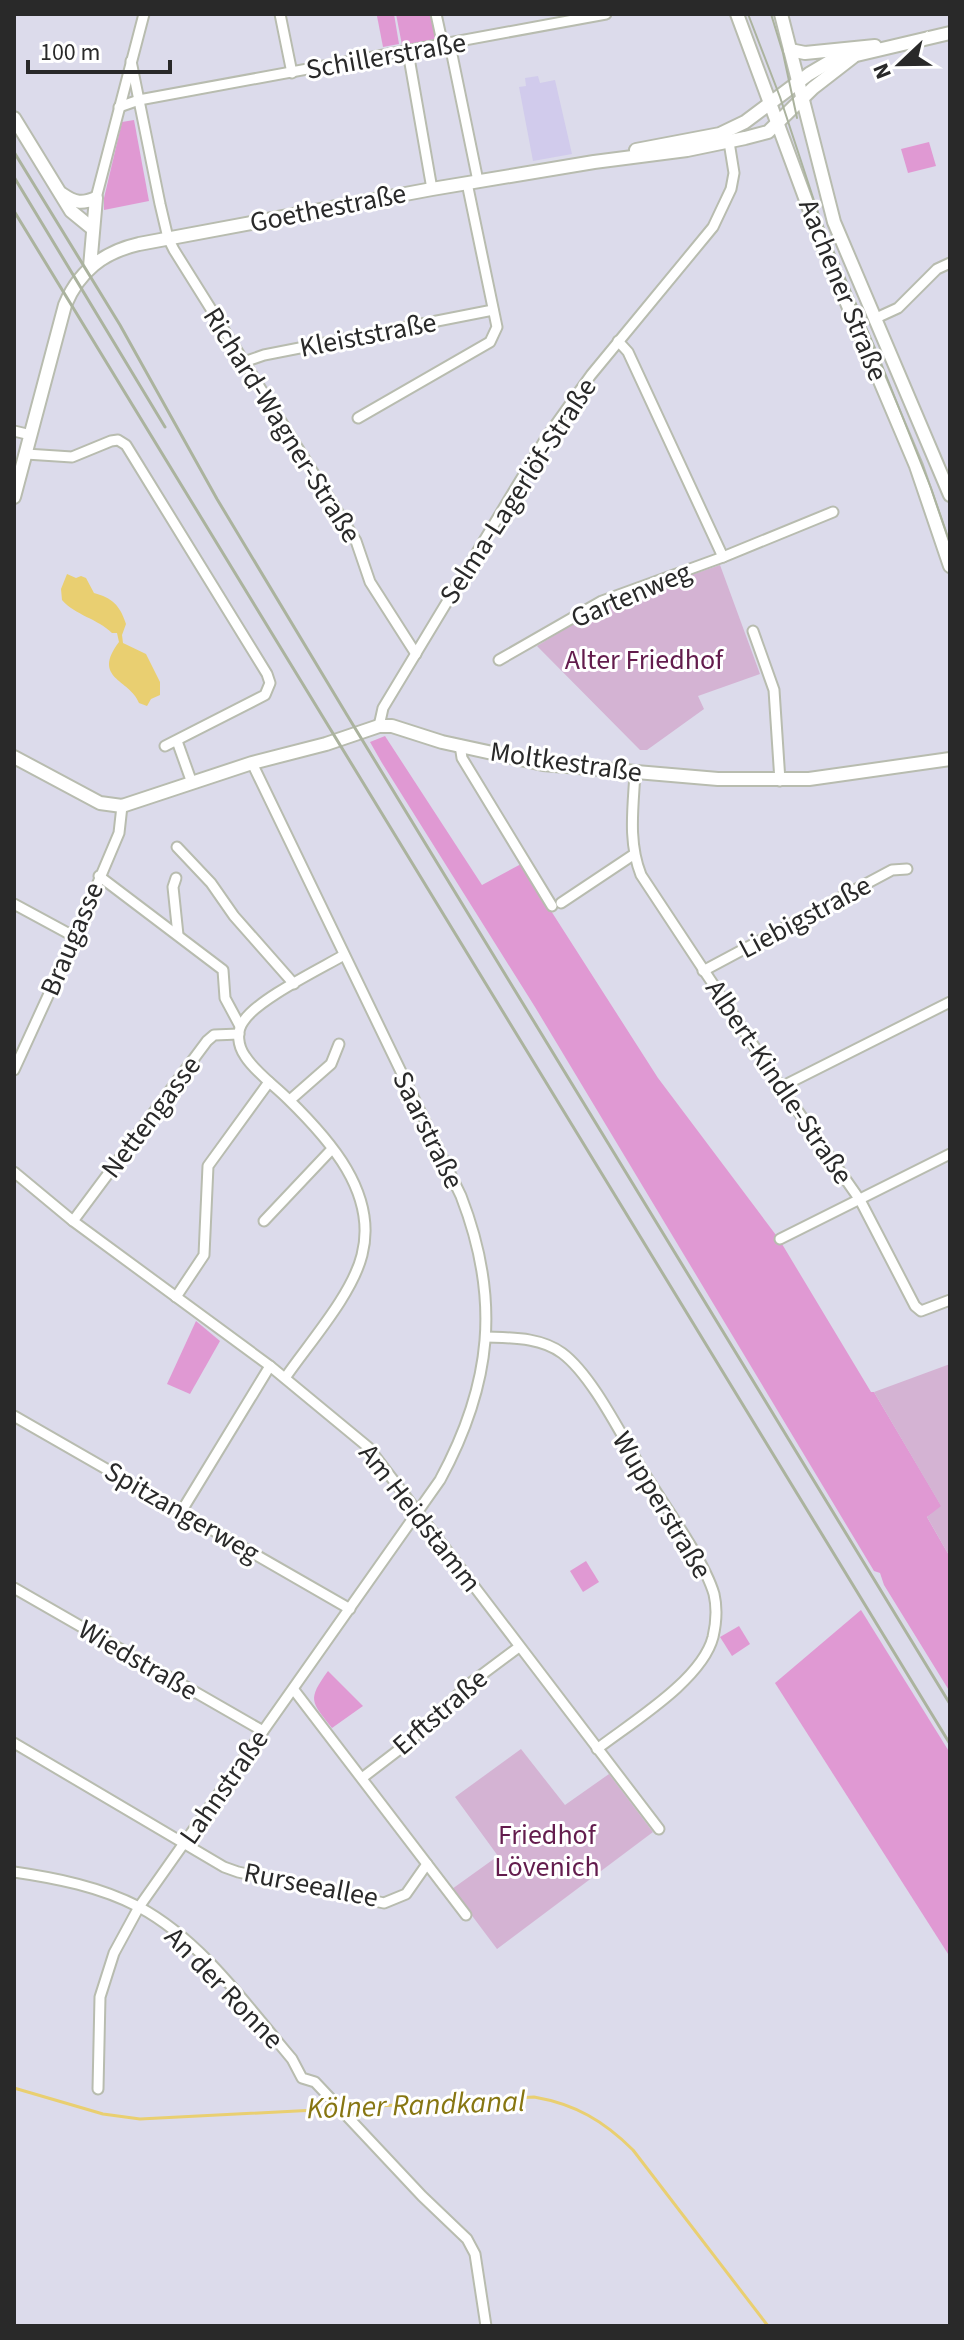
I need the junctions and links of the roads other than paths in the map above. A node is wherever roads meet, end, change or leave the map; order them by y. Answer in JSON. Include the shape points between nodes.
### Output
{"nodes":[{"id":1,"x":144,"y":14,"type":"edge"},
{"id":2,"x":280,"y":14,"type":"edge"},
{"id":3,"x":436,"y":14,"type":"edge"},
{"id":4,"x":606,"y":14,"type":"edge"},
{"id":5,"x":737,"y":14,"type":"edge"},
{"id":6,"x":781,"y":14,"type":"edge"},
{"id":7,"x":950,"y":33,"type":"edge"},
{"id":8,"x":903,"y":44,"type":"junction"},
{"id":9,"x":447,"y":45,"type":"junction"},
{"id":10,"x":790,"y":50,"type":"junction"},
{"id":11,"x":408,"y":52,"type":"junction"},
{"id":12,"x":853,"y":57,"type":"junction"},
{"id":13,"x":131,"y":61,"type":"junction"},
{"id":14,"x":292,"y":73,"type":"junction"},
{"id":15,"x":798,"y":83,"type":"junction"},
{"id":16,"x":802,"y":98,"type":"junction"},
{"id":17,"x":139,"y":100,"type":"junction"},
{"id":18,"x":771,"y":104,"type":"junction"},
{"id":19,"x":119,"y":107,"type":"junction"},
{"id":20,"x":14,"y":118,"type":"edge"},
{"id":21,"x":777,"y":122,"type":"junction"},
{"id":22,"x":729,"y":142,"type":"junction"},
{"id":23,"x":594,"y":162,"type":"junction"},
{"id":24,"x":473,"y":182,"type":"junction"},
{"id":25,"x":432,"y":189,"type":"junction"},
{"id":26,"x":62,"y":194,"type":"junction"},
{"id":27,"x":96,"y":198,"type":"junction"},
{"id":28,"x":94,"y":232,"type":"junction"},
{"id":29,"x":168,"y":238,"type":"junction"},
{"id":30,"x":114,"y":251,"type":"junction"},
{"id":31,"x":950,"y":263,"type":"edge"},
{"id":32,"x":90,"y":267,"type":"junction"},
{"id":33,"x":493,"y":310,"type":"junction"},
{"id":34,"x":874,"y":319,"type":"junction"},
{"id":35,"x":618,"y":341,"type":"junction"},
{"id":36,"x":244,"y":362,"type":"junction"},
{"id":37,"x":358,"y":418,"type":"dead end"},
{"id":38,"x":14,"y":431,"type":"edge"},
{"id":39,"x":31,"y":435,"type":"junction"},
{"id":40,"x":26,"y":454,"type":"junction"},
{"id":41,"x":944,"y":468,"type":"edge"},
{"id":42,"x":950,"y":495,"type":"edge"},
{"id":43,"x":14,"y":497,"type":"edge"},
{"id":44,"x":833,"y":512,"type":"dead end"},
{"id":45,"x":723,"y":557,"type":"junction"},
{"id":46,"x":950,"y":566,"type":"edge"},
{"id":47,"x":753,"y":631,"type":"dead end"},
{"id":48,"x":416,"y":654,"type":"junction"},
{"id":49,"x":499,"y":660,"type":"dead end"},
{"id":50,"x":379,"y":726,"type":"junction"},
{"id":51,"x":177,"y":741,"type":"junction"},
{"id":52,"x":460,"y":745,"type":"junction"},
{"id":53,"x":165,"y":746,"type":"dead end"},
{"id":54,"x":14,"y":757,"type":"edge"},
{"id":55,"x":950,"y":759,"type":"edge"},
{"id":56,"x":252,"y":763,"type":"junction"},
{"id":57,"x":635,"y":773,"type":"junction"},
{"id":58,"x":780,"y":781,"type":"junction"},
{"id":59,"x":192,"y":783,"type":"junction"},
{"id":60,"x":122,"y":806,"type":"junction"},
{"id":61,"x":177,"y":847,"type":"dead end"},
{"id":62,"x":633,"y":855,"type":"junction"},
{"id":63,"x":907,"y":869,"type":"dead end"},
{"id":64,"x":99,"y":876,"type":"junction"},
{"id":65,"x":176,"y":878,"type":"dead end"},
{"id":66,"x":14,"y":904,"type":"edge"},
{"id":67,"x":178,"y":935,"type":"junction"},
{"id":68,"x":75,"y":937,"type":"junction"},
{"id":69,"x":344,"y":955,"type":"junction"},
{"id":70,"x":703,"y":971,"type":"junction"},
{"id":71,"x":294,"y":984,"type":"junction"},
{"id":72,"x":950,"y":1002,"type":"edge"},
{"id":73,"x":240,"y":1030,"type":"junction"},
{"id":74,"x":339,"y":1044,"type":"dead end"},
{"id":75,"x":14,"y":1070,"type":"edge"},
{"id":76,"x":269,"y":1082,"type":"junction"},
{"id":77,"x":781,"y":1087,"type":"junction"},
{"id":78,"x":290,"y":1100,"type":"junction"},
{"id":79,"x":332,"y":1149,"type":"junction"},
{"id":80,"x":950,"y":1154,"type":"edge"},
{"id":81,"x":14,"y":1172,"type":"edge"},
{"id":82,"x":860,"y":1200,"type":"junction"},
{"id":83,"x":73,"y":1221,"type":"junction"},
{"id":84,"x":264,"y":1221,"type":"dead end"},
{"id":85,"x":780,"y":1239,"type":"dead end"},
{"id":86,"x":176,"y":1297,"type":"junction"},
{"id":87,"x":950,"y":1300,"type":"edge"},
{"id":88,"x":486,"y":1337,"type":"junction"},
{"id":89,"x":270,"y":1366,"type":"junction"},
{"id":90,"x":285,"y":1378,"type":"junction"},
{"id":91,"x":14,"y":1416,"type":"edge"},
{"id":92,"x":418,"y":1510,"type":"junction"},
{"id":93,"x":181,"y":1512,"type":"junction"},
{"id":94,"x":14,"y":1588,"type":"edge"},
{"id":95,"x":350,"y":1609,"type":"junction"},
{"id":96,"x":519,"y":1647,"type":"junction"},
{"id":97,"x":294,"y":1690,"type":"junction"},
{"id":98,"x":263,"y":1731,"type":"junction"},
{"id":99,"x":14,"y":1743,"type":"edge"},
{"id":100,"x":597,"y":1749,"type":"junction"},
{"id":101,"x":362,"y":1778,"type":"junction"},
{"id":102,"x":659,"y":1829,"type":"dead end"},
{"id":103,"x":184,"y":1843,"type":"junction"},
{"id":104,"x":427,"y":1864,"type":"junction"},
{"id":105,"x":14,"y":1872,"type":"edge"},
{"id":106,"x":139,"y":1907,"type":"junction"},
{"id":107,"x":466,"y":1915,"type":"dead end"},
{"id":108,"x":98,"y":2089,"type":"dead end"},
{"id":109,"x":486,"y":2326,"type":"edge"}],
"edges":[{"from":1,"to":13,"type":"street"},
{"from":2,"to":14,"type":"street"},
{"from":3,"to":9,"type":"street","name":"Kleiststraße"},
{"from":4,"to":9,"type":"street","name":"Schillerstraße"},
{"from":5,"to":18,"type":"street","name":"Aachener Straße"},
{"from":6,"to":10,"type":"street","name":"Aachener Straße"},
{"from":7,"to":8,"type":"street"},
{"from":8,"to":10,"type":"street"},
{"from":8,"to":12,"type":"street","name":"Goethestraße"},
{"from":9,"to":11,"type":"street","name":"Schillerstraße"},
{"from":9,"to":24,"type":"street","name":"Kleiststraße"},
{"from":10,"to":15,"type":"street","name":"Aachener Straße"},
{"from":11,"to":14,"type":"street","name":"Schillerstraße"},
{"from":11,"to":25,"type":"street"},
{"from":12,"to":15,"type":"street","name":"Goethestraße","via":[[824,65]]},
{"from":12,"to":16,"type":"street","name":"Goethestraße"},
{"from":13,"to":17,"type":"street","name":"Richard-Wagner-Straße"},
{"from":13,"to":19,"type":"street"},
{"from":14,"to":17,"type":"street","name":"Schillerstraße"},
{"from":15,"to":16,"type":"street","name":"Aachener Straße"},
{"from":15,"to":18,"type":"street","name":"Goethestraße"},
{"from":16,"to":21,"type":"street","name":"Goethestraße"},
{"from":16,"to":34,"type":"street","name":"Aachener Straße","via":[[834,222]]},
{"from":17,"to":19,"type":"street","name":"Schillerstraße"},
{"from":17,"to":29,"type":"street","name":"Richard-Wagner-Straße"},
{"from":18,"to":21,"type":"street","name":"Aachener Straße"},
{"from":18,"to":23,"type":"street","name":"Goethestraße","via":[[720,134]]},
{"from":19,"to":27,"type":"street"},
{"from":20,"to":26,"type":"street"},
{"from":21,"to":22,"type":"street","name":"Goethestraße","via":[[768,132]]},
{"from":21,"to":46,"type":"street","name":"Aachener Straße","via":[[916,466]]},
{"from":22,"to":23,"type":"street","name":"Goethestraße"},
{"from":22,"to":35,"type":"street","name":"Selma-Lagerlöf-Straße","via":[[734,173],[721,213]]},
{"from":23,"to":24,"type":"street","name":"Goethestraße"},
{"from":24,"to":25,"type":"street","name":"Goethestraße"},
{"from":24,"to":33,"type":"street","name":"Kleiststraße"},
{"from":25,"to":29,"type":"street","name":"Goethestraße"},
{"from":26,"to":27,"type":"street","via":[[84,203]]},
{"from":26,"to":28,"type":"street","via":[[71,211]]},
{"from":27,"to":28,"type":"street"},
{"from":28,"to":30,"type":"street"},
{"from":28,"to":32,"type":"street"},
{"from":29,"to":30,"type":"street","name":"Goethestraße"},
{"from":29,"to":36,"type":"street","name":"Richard-Wagner-Straße"},
{"from":30,"to":32,"type":"street","name":"Goethestraße"},
{"from":31,"to":34,"type":"street","via":[[898,308]]},
{"from":32,"to":39,"type":"street","name":"Goethestraße","via":[[74,284],[65,305]]},
{"from":33,"to":36,"type":"street","name":"Kleiststraße"},
{"from":33,"to":37,"type":"street","name":"Kleiststraße","via":[[497,327],[490,342]]},
{"from":34,"to":41,"type":"street","name":"Aachener Straße"},
{"from":35,"to":45,"type":"street","name":"Gartenweg","via":[[628,352]]},
{"from":35,"to":48,"type":"street","name":"Selma-Lagerlöf-Straße","via":[[533,457]]},
{"from":36,"to":48,"type":"street","name":"Richard-Wagner-Straße","via":[[356,541],[370,582]]},
{"from":38,"to":39,"type":"street"},
{"from":39,"to":40,"type":"street"},
{"from":40,"to":43,"type":"street"},
{"from":40,"to":51,"type":"street","via":[[72,457],[111,441],[126,445],[267,674],[265,695]]},
{"from":41,"to":42,"type":"street","name":"Aachener Straße"},
{"from":44,"to":45,"type":"street","name":"Gartenweg"},
{"from":45,"to":49,"type":"street","name":"Gartenweg","via":[[602,601]]},
{"from":47,"to":58,"type":"street","via":[[774,690]]},
{"from":48,"to":50,"type":"street","name":"Selma-Lagerlöf-Straße","via":[[383,708]]},
{"from":50,"to":52,"type":"street","name":"Moltkestraße"},
{"from":50,"to":56,"type":"street","name":"Moltkestraße"},
{"from":51,"to":53,"type":"street"},
{"from":51,"to":59,"type":"street"},
{"from":52,"to":57,"type":"street","name":"Moltkestraße","via":[[543,764]]},
{"from":52,"to":62,"type":"street","via":[[462,758],[556,905]]},
{"from":54,"to":60,"type":"street","via":[[100,803]]},
{"from":55,"to":58,"type":"street","name":"Moltkestraße"},
{"from":56,"to":59,"type":"street","name":"Moltkestraße"},
{"from":56,"to":69,"type":"street","name":"Saarstraße"},
{"from":57,"to":58,"type":"street","name":"Moltkestraße"},
{"from":57,"to":62,"type":"street","name":"Albert-Kindle-Straße"},
{"from":59,"to":60,"type":"street","name":"Moltkestraße"},
{"from":60,"to":64,"type":"street","name":"Braugasse","via":[[119,833]]},
{"from":61,"to":71,"type":"street"},
{"from":62,"to":70,"type":"street","name":"Albert-Kindle-Straße"},
{"from":63,"to":70,"type":"street","name":"Liebigstraße","via":[[892,870]]},
{"from":64,"to":67,"type":"street"},
{"from":64,"to":68,"type":"street","name":"Braugasse"},
{"from":65,"to":67,"type":"street"},
{"from":66,"to":68,"type":"street"},
{"from":67,"to":73,"type":"street","via":[[225,973],[225,998]]},
{"from":68,"to":75,"type":"street","name":"Braugasse"},
{"from":69,"to":71,"type":"street"},
{"from":69,"to":88,"type":"street","name":"Saarstraße","via":[[474,1230],[483,1266]]},
{"from":70,"to":77,"type":"street","name":"Albert-Kindle-Straße"},
{"from":71,"to":73,"type":"street","via":[[251,1012]]},
{"from":72,"to":77,"type":"street"},
{"from":73,"to":76,"type":"street","via":[[246,1059]]},
{"from":73,"to":83,"type":"street","name":"Nettengasse","via":[[207,1041]]},
{"from":74,"to":78,"type":"street","via":[[331,1064]]},
{"from":76,"to":78,"type":"street"},
{"from":76,"to":86,"type":"street","via":[[208,1166],[204,1255]]},
{"from":77,"to":82,"type":"street","name":"Albert-Kindle-Straße"},
{"from":78,"to":79,"type":"street"},
{"from":79,"to":84,"type":"street"},
{"from":79,"to":90,"type":"street","via":[[362,1200],[363,1253],[347,1290]]},
{"from":80,"to":82,"type":"street"},
{"from":81,"to":83,"type":"street","name":"Am Heidstamm"},
{"from":82,"to":85,"type":"street"},
{"from":82,"to":87,"type":"street","name":"Albert-Kindle-Straße","via":[[915,1306],[921,1311]]},
{"from":83,"to":86,"type":"street","name":"Am Heidstamm"},
{"from":86,"to":89,"type":"street","name":"Am Heidstamm"},
{"from":88,"to":92,"type":"street","name":"Saarstraße","via":[[478,1393],[458,1447]]},
{"from":88,"to":100,"type":"street","name":"Wupperstraße","via":[[533,1340],[571,1361],[659,1497],[714,1597],[714,1634],[696,1669]]},
{"from":89,"to":90,"type":"street","name":"Am Heidstamm"},
{"from":89,"to":93,"type":"street"},
{"from":90,"to":92,"type":"street","name":"Am Heidstamm","via":[[368,1447]]},
{"from":91,"to":93,"type":"street","name":"Spitzangerweg"},
{"from":92,"to":95,"type":"street","name":"Lahnstraße"},
{"from":92,"to":96,"type":"street","name":"Am Heidstamm"},
{"from":93,"to":95,"type":"street","name":"Spitzangerweg"},
{"from":94,"to":98,"type":"street","name":"Wiedstraße"},
{"from":95,"to":97,"type":"street","name":"Lahnstraße"},
{"from":96,"to":100,"type":"street","name":"Am Heidstamm"},
{"from":96,"to":101,"type":"street","name":"Erftstraße"},
{"from":97,"to":98,"type":"street","name":"Lahnstraße"},
{"from":97,"to":101,"type":"street"},
{"from":98,"to":103,"type":"street","name":"Lahnstraße"},
{"from":99,"to":103,"type":"street","name":"Rurseeallee"},
{"from":100,"to":102,"type":"street","name":"Am Heidstamm"},
{"from":101,"to":104,"type":"street"},
{"from":103,"to":104,"type":"street","name":"Rurseeallee","via":[[238,1872],[384,1903],[406,1894]]},
{"from":103,"to":106,"type":"street","name":"Lahnstraße"},
{"from":104,"to":107,"type":"street"},
{"from":105,"to":106,"type":"street","name":"An der Ronne","via":[[53,1878]]},
{"from":106,"to":108,"type":"street","name":"Lahnstraße","via":[[114,1953],[100,1997]]},
{"from":106,"to":109,"type":"street","name":"An der Ronne","via":[[190,1945],[292,2059],[302,2078],[315,2082],[467,2239],[475,2254]]}]}
